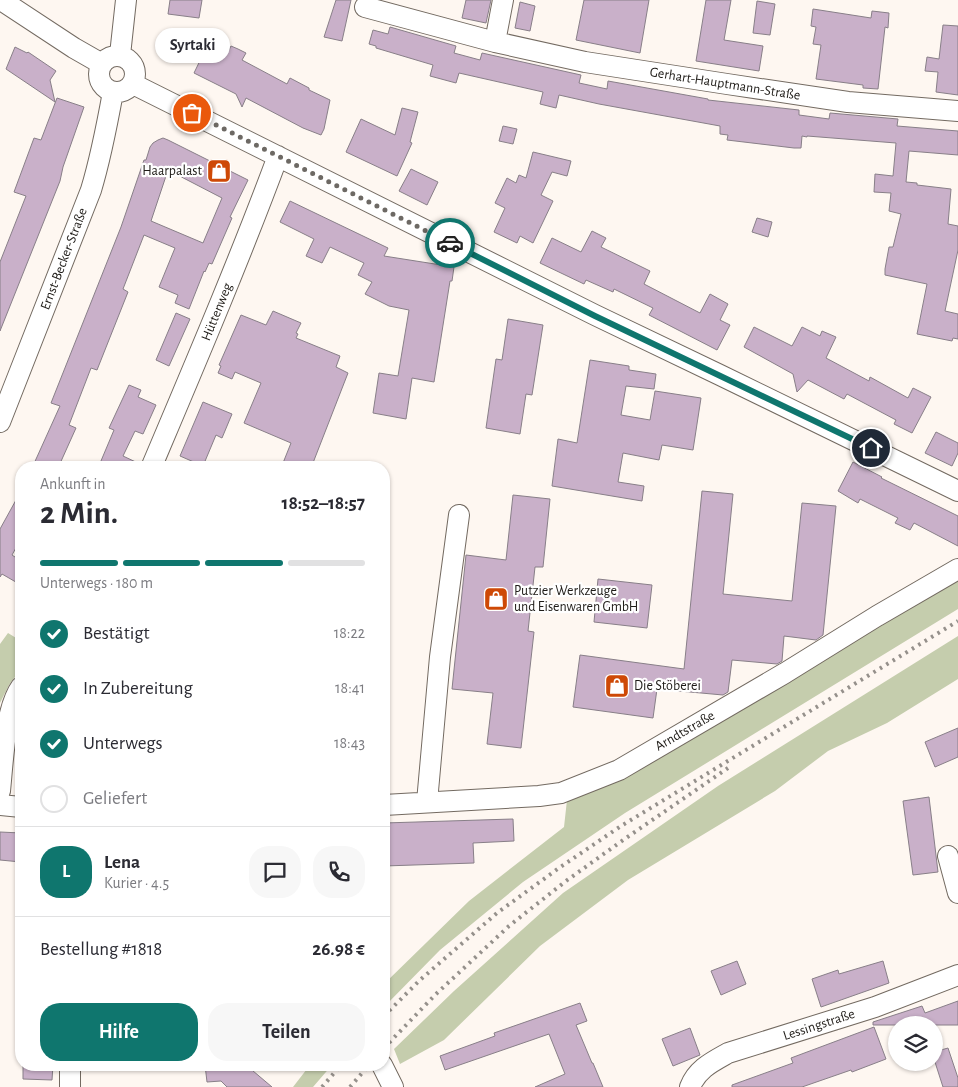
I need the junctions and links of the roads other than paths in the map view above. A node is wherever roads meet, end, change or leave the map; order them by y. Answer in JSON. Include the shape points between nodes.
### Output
{"nodes":[{"id":1,"x":1,"y":0,"type":"edge"},
{"id":2,"x":126,"y":0,"type":"edge"},
{"id":3,"x":503,"y":0,"type":"edge"},
{"id":4,"x":365,"y":7,"type":"dead end"},
{"id":5,"x":494,"y":42,"type":"junction"},
{"id":6,"x":120,"y":55,"type":"junction"},
{"id":7,"x":102,"y":64,"type":"junction"},
{"id":8,"x":133,"y":84,"type":"junction"},
{"id":9,"x":113,"y":92,"type":"junction"},
{"id":10,"x":958,"y":112,"type":"edge"},
{"id":11,"x":278,"y":156,"type":"junction"},
{"id":12,"x":0,"y":422,"type":"edge"},
{"id":13,"x":154,"y":461,"type":"edge"},
{"id":14,"x":958,"y":491,"type":"edge"},
{"id":15,"x":459,"y":515,"type":"dead end"},
{"id":16,"x":958,"y":569,"type":"edge"},
{"id":17,"x":15,"y":700,"type":"edge"},
{"id":18,"x":0,"y":791,"type":"edge"},
{"id":19,"x":427,"y":802,"type":"junction"},
{"id":20,"x":0,"y":805,"type":"edge"},
{"id":21,"x":390,"y":805,"type":"edge"},
{"id":22,"x":15,"y":806,"type":"edge"},
{"id":23,"x":948,"y":856,"type":"dead end"},
{"id":24,"x":958,"y":893,"type":"edge"},
{"id":25,"x":958,"y":975,"type":"edge"},
{"id":26,"x":70,"y":1071,"type":"edge"},
{"id":27,"x":385,"y":1071,"type":"edge"},
{"id":28,"x":70,"y":1087,"type":"edge"},
{"id":29,"x":393,"y":1087,"type":"edge"},
{"id":30,"x":690,"y":1087,"type":"edge"}],
"edges":[{"from":1,"to":7,"type":"street"},
{"from":2,"to":6,"type":"street"},
{"from":3,"to":5,"type":"street"},
{"from":4,"to":5,"type":"street","name":"Gerhart-Hauptmann-Straße"},
{"from":5,"to":10,"type":"street","name":"Gerhart-Hauptmann-Straße","via":[[586,62],[717,83],[848,102]]},
{"from":6,"to":7,"type":"street","via":[[109,57]]},
{"from":6,"to":8,"type":"street","via":[[134,66],[136,78]]},
{"from":7,"to":9,"type":"street","via":[[100,81]]},
{"from":8,"to":9,"type":"street","via":[[124,91]]},
{"from":8,"to":11,"type":"street"},
{"from":9,"to":12,"type":"street","name":"Ernst-Becker-Straße","via":[[91,190]]},
{"from":11,"to":13,"type":"street","name":"Hüttenweg","via":[[246,242]]},
{"from":11,"to":14,"type":"street","via":[[595,316]]},
{"from":15,"to":19,"type":"street","via":[[440,656]]},
{"from":16,"to":19,"type":"street","name":"Arndtstraße","via":[[618,770],[561,793]]},
{"from":17,"to":18,"type":"street","via":[[8,725]]},
{"from":19,"to":21,"type":"street","name":"Arndtstraße"},
{"from":20,"to":22,"type":"street"},
{"from":23,"to":24,"type":"street"},
{"from":25,"to":30,"type":"street","name":"Lessingstraße","via":[[875,1007],[728,1054],[706,1065]]},
{"from":26,"to":28,"type":"street"},
{"from":27,"to":29,"type":"street"}]}
